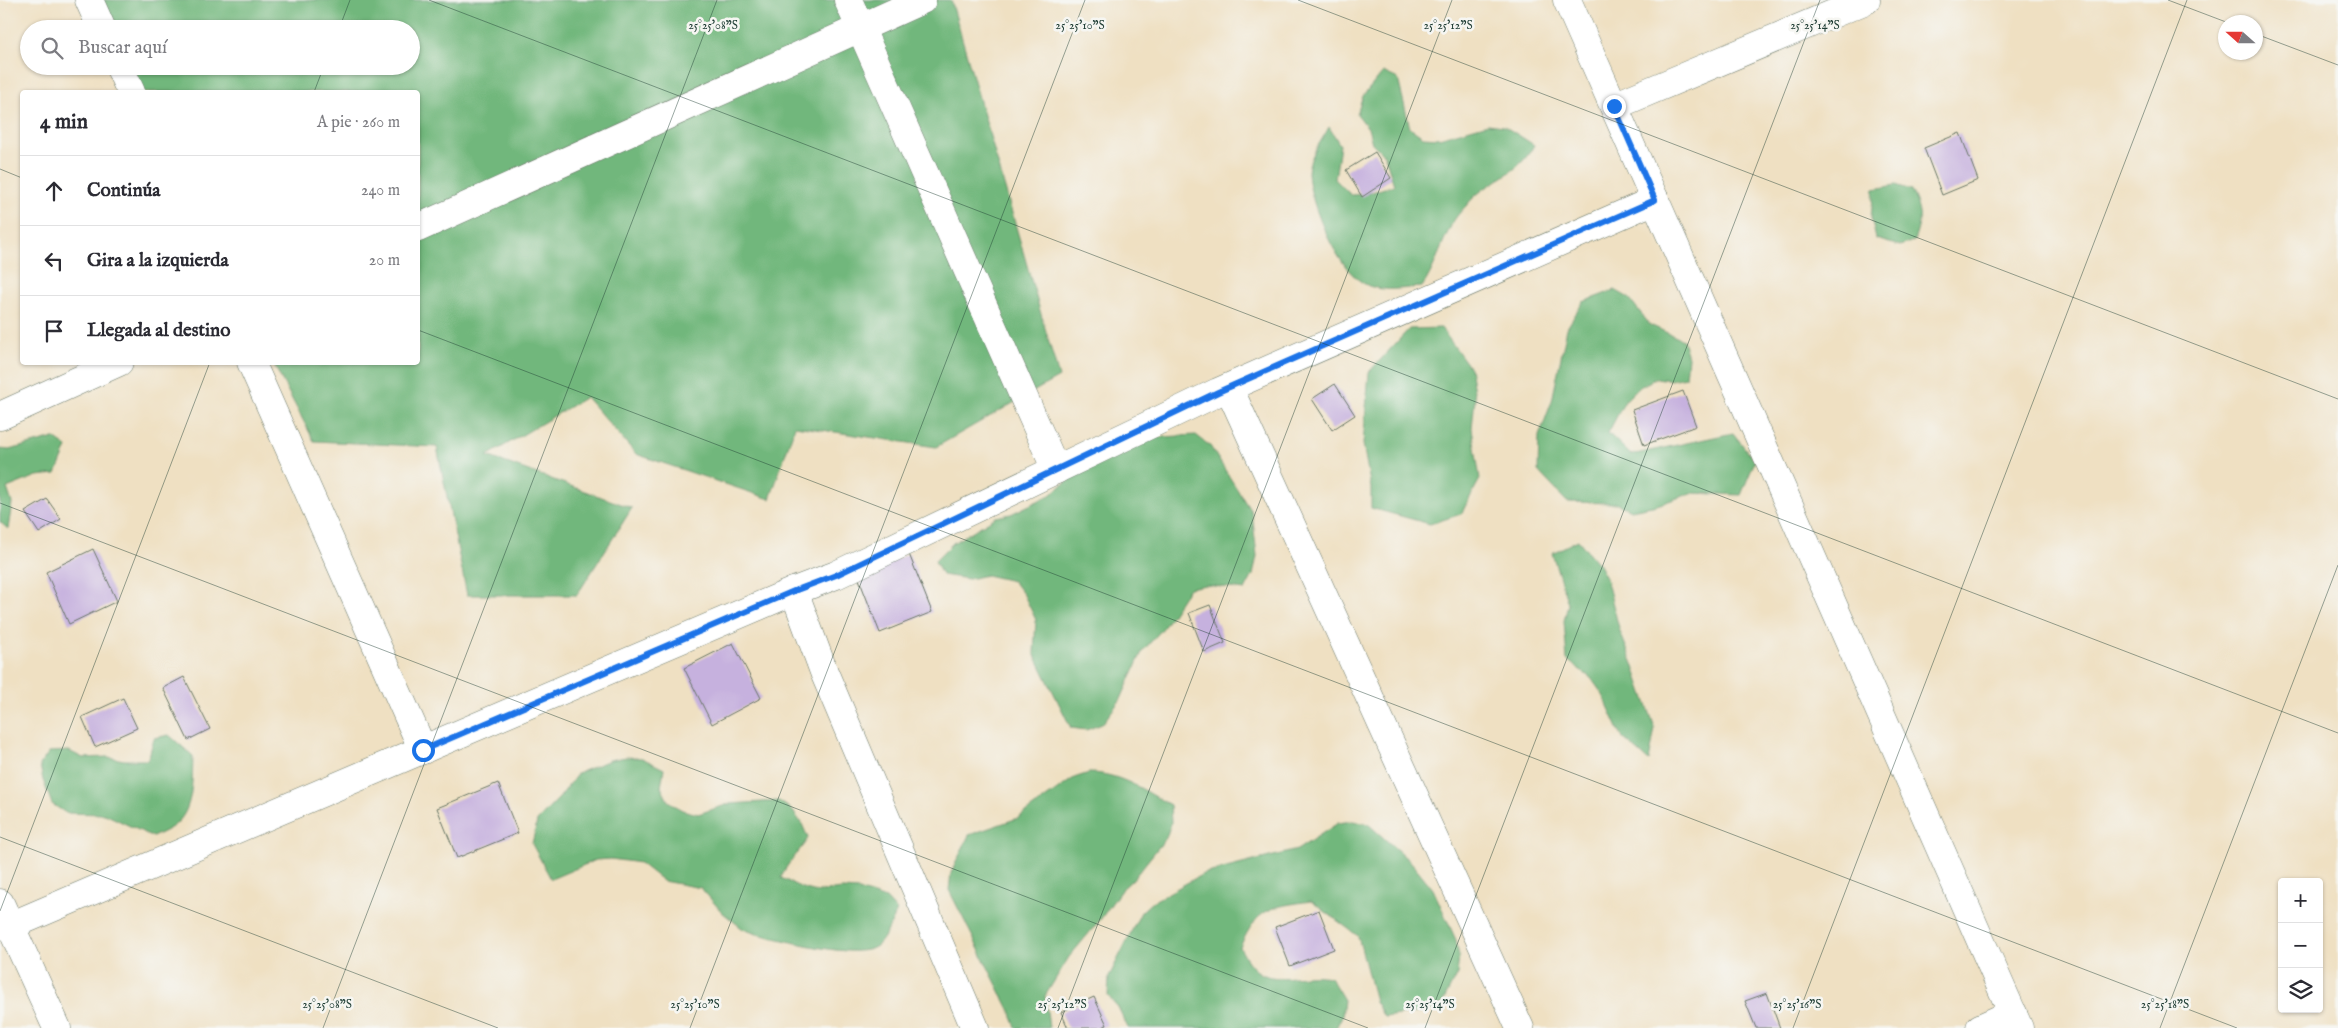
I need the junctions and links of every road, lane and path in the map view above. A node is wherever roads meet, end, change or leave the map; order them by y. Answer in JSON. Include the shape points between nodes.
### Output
{"nodes":[{"id":1,"x":90,"y":0,"type":"edge"},
{"id":2,"x":848,"y":0,"type":"edge"},
{"id":3,"x":922,"y":0,"type":"edge"},
{"id":4,"x":1567,"y":0,"type":"edge"},
{"id":5,"x":1866,"y":0,"type":"edge"},
{"id":6,"x":98,"y":20,"type":"edge"},
{"id":7,"x":860,"y":28,"type":"junction"},
{"id":8,"x":123,"y":75,"type":"edge"},
{"id":9,"x":130,"y":90,"type":"edge"},
{"id":10,"x":1614,"y":106,"type":"junction"},
{"id":11,"x":1655,"y":200,"type":"junction"},
{"id":12,"x":420,"y":227,"type":"edge"},
{"id":13,"x":112,"y":365,"type":"edge"},
{"id":14,"x":252,"y":365,"type":"edge"},
{"id":15,"x":1228,"y":388,"type":"junction"},
{"id":16,"x":0,"y":416,"type":"edge"},
{"id":17,"x":1056,"y":470,"type":"junction"},
{"id":18,"x":794,"y":591,"type":"junction"},
{"id":19,"x":423,"y":750,"type":"junction"},
{"id":20,"x":5,"y":915,"type":"edge"},
{"id":21,"x":2016,"y":1021,"type":"edge"},
{"id":22,"x":57,"y":1028,"type":"edge"},
{"id":23,"x":976,"y":1028,"type":"edge"},
{"id":24,"x":1520,"y":1028,"type":"edge"},
{"id":25,"x":1980,"y":1028,"type":"edge"}],
"edges":[{"from":1,"to":6,"type":"street"},
{"from":2,"to":7,"type":"street"},
{"from":3,"to":7,"type":"street"},
{"from":4,"to":10,"type":"street"},
{"from":5,"to":10,"type":"street"},
{"from":7,"to":12,"type":"street"},
{"from":7,"to":17,"type":"street"},
{"from":8,"to":9,"type":"street"},
{"from":10,"to":11,"type":"street"},
{"from":11,"to":15,"type":"street"},
{"from":11,"to":21,"type":"street"},
{"from":13,"to":16,"type":"street"},
{"from":14,"to":19,"type":"street"},
{"from":15,"to":17,"type":"street"},
{"from":15,"to":24,"type":"street"},
{"from":17,"to":18,"type":"street","via":[[836,575]]},
{"from":18,"to":19,"type":"street"},
{"from":18,"to":23,"type":"street","via":[[824,672]]},
{"from":19,"to":20,"type":"street"},
{"from":20,"to":22,"type":"street"},
{"from":21,"to":25,"type":"street"}]}
